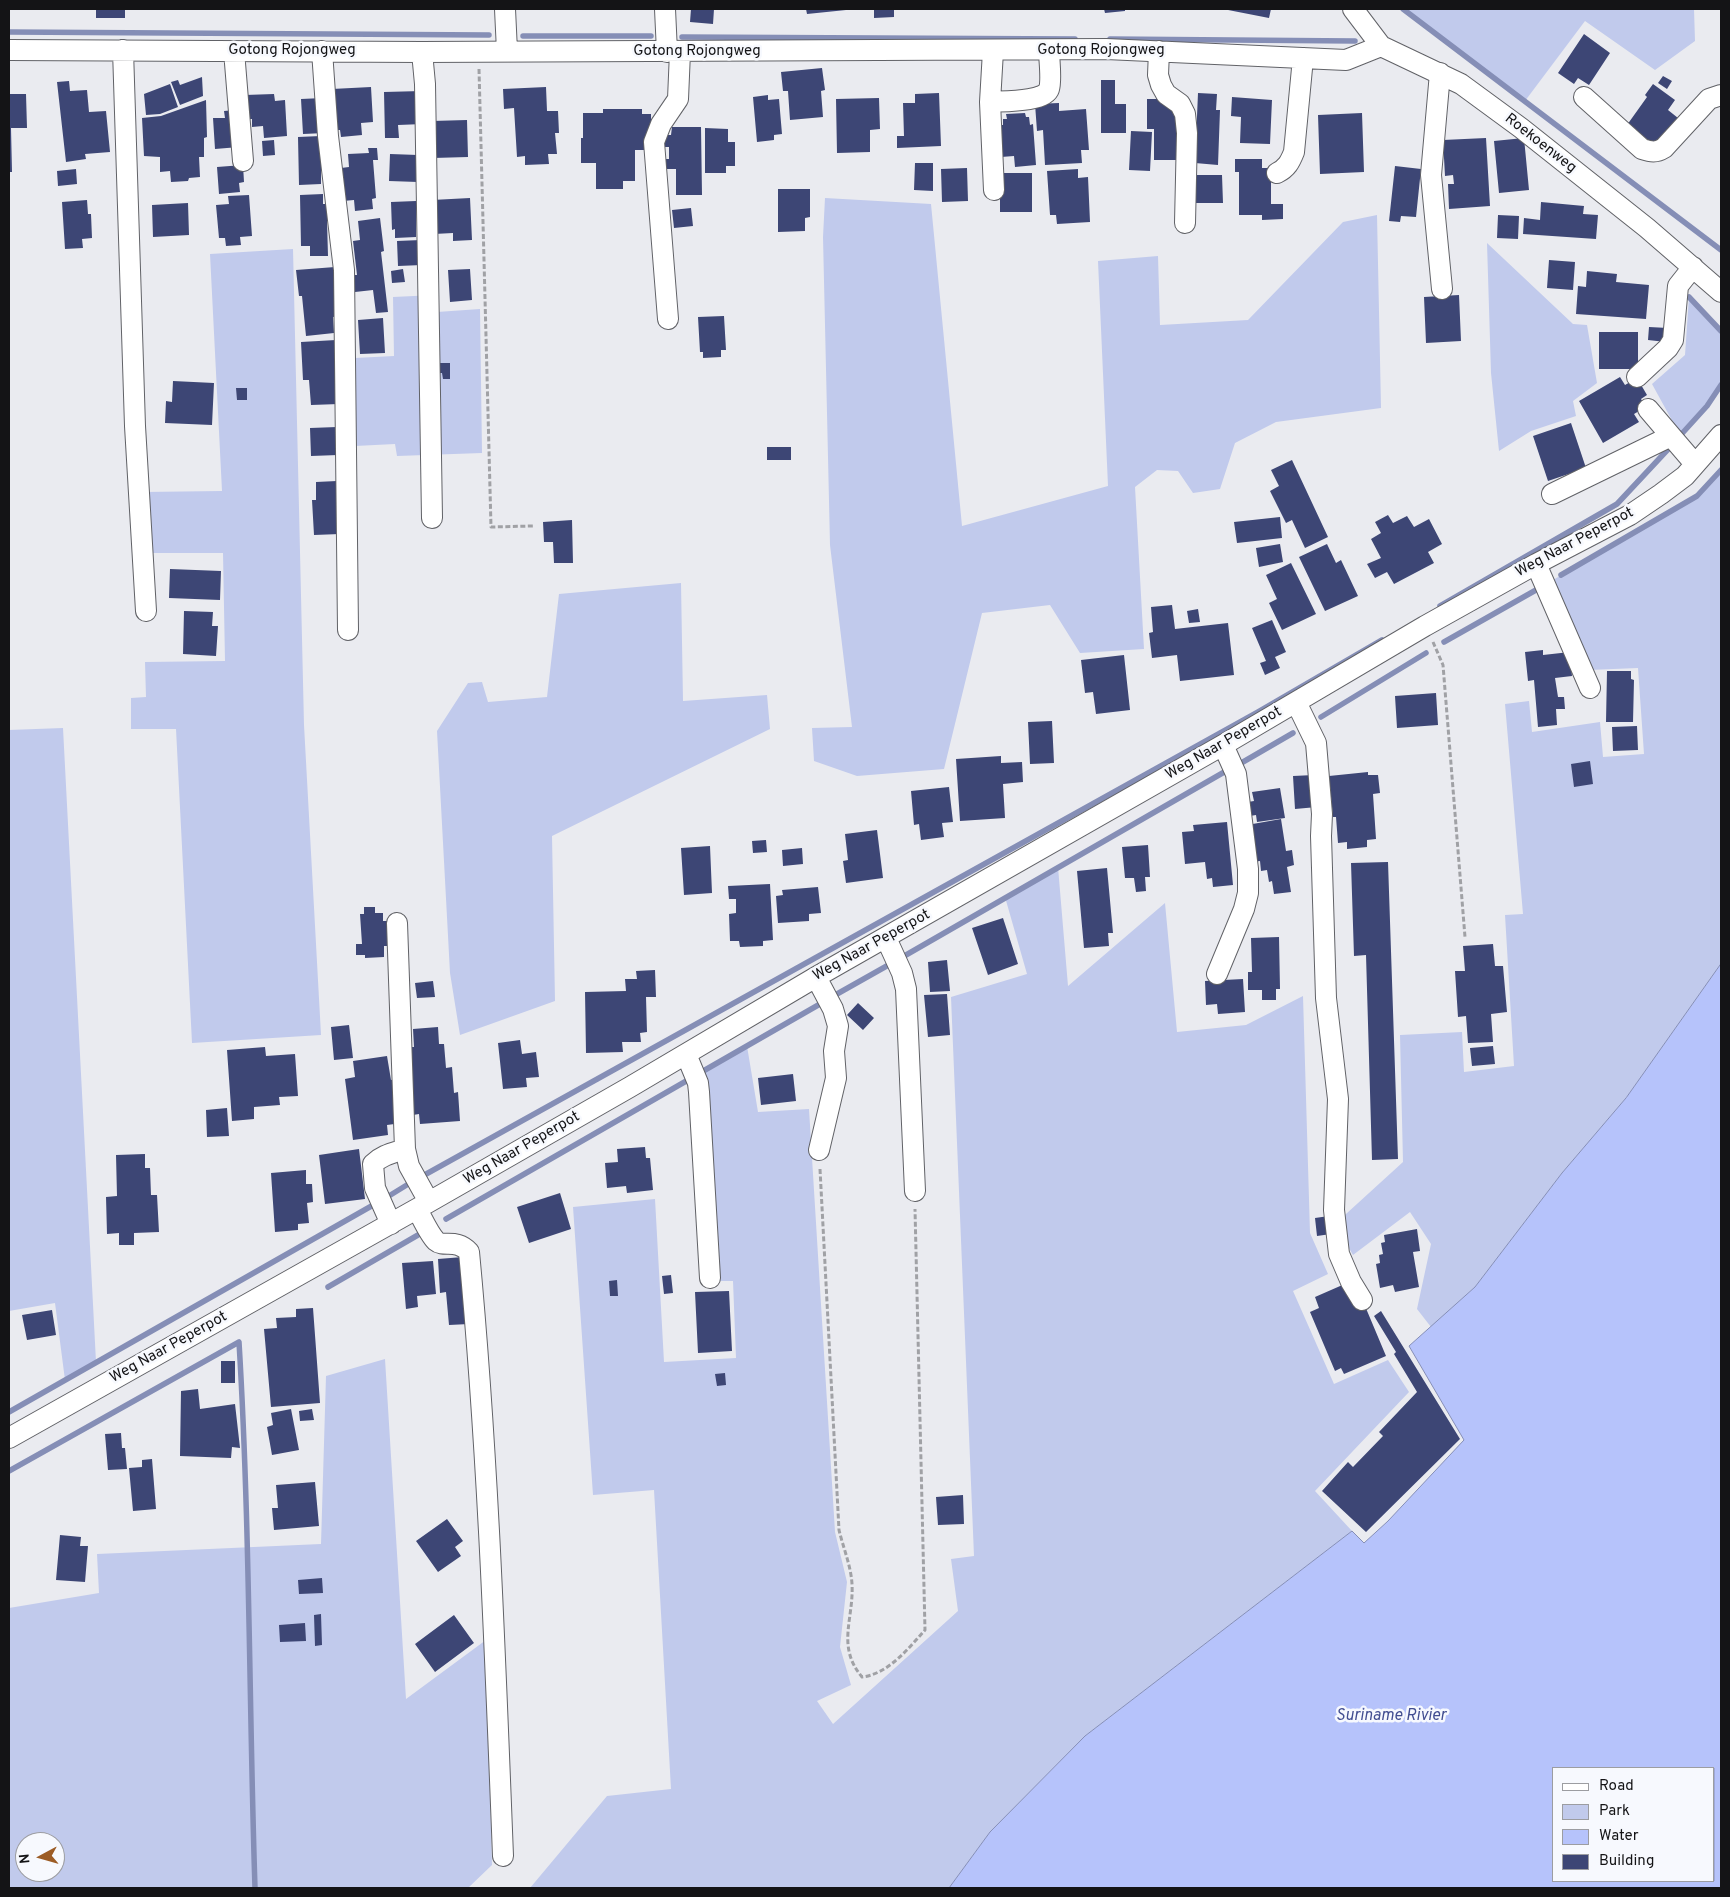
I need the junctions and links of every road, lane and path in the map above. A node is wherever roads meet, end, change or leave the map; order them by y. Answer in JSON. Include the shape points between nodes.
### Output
{"nodes":[{"id":1,"x":504,"y":9,"type":"edge"},
{"id":2,"x":665,"y":9,"type":"edge"},
{"id":3,"x":1354,"y":9,"type":"edge"},
{"id":4,"x":1381,"y":46,"type":"junction"},
{"id":5,"x":9,"y":50,"type":"edge"},
{"id":6,"x":123,"y":50,"type":"junction"},
{"id":7,"x":1049,"y":50,"type":"junction"},
{"id":8,"x":234,"y":51,"type":"junction"},
{"id":9,"x":322,"y":51,"type":"junction"},
{"id":10,"x":478,"y":51,"type":"junction"},
{"id":11,"x":507,"y":51,"type":"junction"},
{"id":12,"x":993,"y":51,"type":"junction"},
{"id":13,"x":1159,"y":51,"type":"junction"},
{"id":14,"x":422,"y":52,"type":"junction"},
{"id":15,"x":674,"y":52,"type":"junction"},
{"id":16,"x":1303,"y":58,"type":"junction"},
{"id":17,"x":1440,"y":73,"type":"junction"},
{"id":18,"x":1721,"y":95,"type":"edge"},
{"id":19,"x":1584,"y":97,"type":"dead end"},
{"id":20,"x":990,"y":102,"type":"junction"},
{"id":21,"x":243,"y":161,"type":"dead end"},
{"id":22,"x":1277,"y":172,"type":"dead end"},
{"id":23,"x":994,"y":190,"type":"dead end"},
{"id":24,"x":1185,"y":223,"type":"dead end"},
{"id":25,"x":1692,"y":267,"type":"junction"},
{"id":26,"x":1442,"y":289,"type":"dead end"},
{"id":27,"x":1721,"y":292,"type":"edge"},
{"id":28,"x":668,"y":318,"type":"dead end"},
{"id":29,"x":1638,"y":377,"type":"dead end"},
{"id":30,"x":1648,"y":409,"type":"dead end"},
{"id":31,"x":1721,"y":435,"type":"edge"},
{"id":32,"x":1671,"y":436,"type":"junction"},
{"id":33,"x":1695,"y":464,"type":"junction"},
{"id":34,"x":1552,"y":494,"type":"dead end"},
{"id":35,"x":432,"y":518,"type":"dead end"},
{"id":36,"x":533,"y":526,"type":"dead end"},
{"id":37,"x":1536,"y":564,"type":"junction"},
{"id":38,"x":146,"y":611,"type":"dead end"},
{"id":39,"x":1426,"y":626,"type":"junction"},
{"id":40,"x":348,"y":630,"type":"dead end"},
{"id":41,"x":1590,"y":688,"type":"dead end"},
{"id":42,"x":1296,"y":702,"type":"junction"},
{"id":43,"x":1223,"y":745,"type":"junction"},
{"id":44,"x":397,"y":923,"type":"dead end"},
{"id":45,"x":1464,"y":937,"type":"dead end"},
{"id":46,"x":886,"y":938,"type":"junction"},
{"id":47,"x":1217,"y":974,"type":"dead end"},
{"id":48,"x":816,"y":977,"type":"junction"},
{"id":49,"x":686,"y":1054,"type":"junction"},
{"id":50,"x":405,"y":1149,"type":"junction"},
{"id":51,"x":819,"y":1150,"type":"joint"},
{"id":52,"x":915,"y":1191,"type":"joint"},
{"id":53,"x":423,"y":1206,"type":"junction"},
{"id":54,"x":391,"y":1224,"type":"junction"},
{"id":55,"x":710,"y":1278,"type":"dead end"},
{"id":56,"x":1362,"y":1300,"type":"dead end"},
{"id":57,"x":9,"y":1438,"type":"edge"},
{"id":58,"x":503,"y":1856,"type":"dead end"}],
"edges":[{"from":1,"to":11,"type":"street"},
{"from":2,"to":15,"type":"street"},
{"from":3,"to":4,"type":"street","name":"Roekoenweg"},
{"from":4,"to":16,"type":"street","name":"Gotong Rojongweg","via":[[1346,60]]},
{"from":4,"to":17,"type":"street","name":"Roekoenweg"},
{"from":5,"to":6,"type":"street","name":"Gotong Rojongweg"},
{"from":6,"to":8,"type":"street","name":"Gotong Rojongweg"},
{"from":6,"to":38,"type":"street","via":[[135,426]]},
{"from":7,"to":12,"type":"street","name":"Gotong Rojongweg"},
{"from":7,"to":13,"type":"street","name":"Gotong Rojongweg"},
{"from":7,"to":20,"type":"street","via":[[1050,89],[1046,95],[1037,99]]},
{"from":8,"to":9,"type":"street","name":"Gotong Rojongweg"},
{"from":8,"to":21,"type":"street"},
{"from":9,"to":14,"type":"street","name":"Gotong Rojongweg"},
{"from":9,"to":40,"type":"street","via":[[328,136],[344,270]]},
{"from":10,"to":11,"type":"street","name":"Gotong Rojongweg"},
{"from":10,"to":14,"type":"street","name":"Gotong Rojongweg"},
{"from":10,"to":36,"type":"path","via":[[491,527]]},
{"from":11,"to":15,"type":"street","name":"Gotong Rojongweg"},
{"from":12,"to":15,"type":"street","name":"Gotong Rojongweg"},
{"from":12,"to":20,"type":"street"},
{"from":13,"to":16,"type":"street","name":"Gotong Rojongweg"},
{"from":13,"to":24,"type":"street","via":[[1161,85],[1166,94],[1180,104],[1185,114]]},
{"from":14,"to":35,"type":"street"},
{"from":15,"to":28,"type":"street","via":[[678,99],[661,124],[654,142]]},
{"from":16,"to":22,"type":"street","via":[[1294,152],[1290,162]]},
{"from":17,"to":25,"type":"street","name":"Roekoenweg","via":[[1461,84],[1521,128],[1648,228]]},
{"from":17,"to":26,"type":"street","via":[[1431,175]]},
{"from":18,"to":19,"type":"street","via":[[1709,99],[1658,152],[1642,149]]},
{"from":20,"to":23,"type":"street"},
{"from":25,"to":27,"type":"street","name":"Roekoenweg"},
{"from":25,"to":29,"type":"street","via":[[1678,286],[1673,340]]},
{"from":30,"to":32,"type":"street"},
{"from":31,"to":33,"type":"street","name":"Weg Naar Peperpot"},
{"from":32,"to":33,"type":"street"},
{"from":32,"to":34,"type":"street"},
{"from":33,"to":37,"type":"street","name":"Weg Naar Peperpot","via":[[1685,476],[1630,515]]},
{"from":37,"to":39,"type":"street","name":"Weg Naar Peperpot"},
{"from":37,"to":41,"type":"street"},
{"from":39,"to":42,"type":"street","name":"Weg Naar Peperpot"},
{"from":39,"to":45,"type":"path","via":[[1443,666]]},
{"from":42,"to":43,"type":"street","name":"Weg Naar Peperpot"},
{"from":42,"to":56,"type":"street","via":[[1316,743],[1322,814],[1326,998],[1338,1099],[1334,1210],[1339,1254]]},
{"from":43,"to":46,"type":"street","name":"Weg Naar Peperpot"},
{"from":43,"to":47,"type":"street","via":[[1236,774],[1248,893]]},
{"from":44,"to":50,"type":"street"},
{"from":46,"to":48,"type":"street","name":"Weg Naar Peperpot"},
{"from":46,"to":52,"type":"street","via":[[906,989]]},
{"from":48,"to":49,"type":"street","name":"Weg Naar Peperpot"},
{"from":48,"to":51,"type":"street","via":[[838,1026],[834,1051],[836,1078]]},
{"from":49,"to":53,"type":"street","name":"Weg Naar Peperpot"},
{"from":49,"to":55,"type":"street","via":[[699,1092]]},
{"from":50,"to":53,"type":"street"},
{"from":50,"to":54,"type":"street","via":[[373,1164],[375,1188]]},
{"from":51,"to":52,"type":"path","via":[[839,1530],[852,1583],[847,1647],[854,1668],[862,1678],[873,1676],[903,1655],[925,1630]]},
{"from":53,"to":54,"type":"street","name":"Weg Naar Peperpot"},
{"from":53,"to":58,"type":"street","via":[[436,1241],[458,1243],[469,1252],[493,1607]]},
{"from":54,"to":57,"type":"street","name":"Weg Naar Peperpot"}]}
